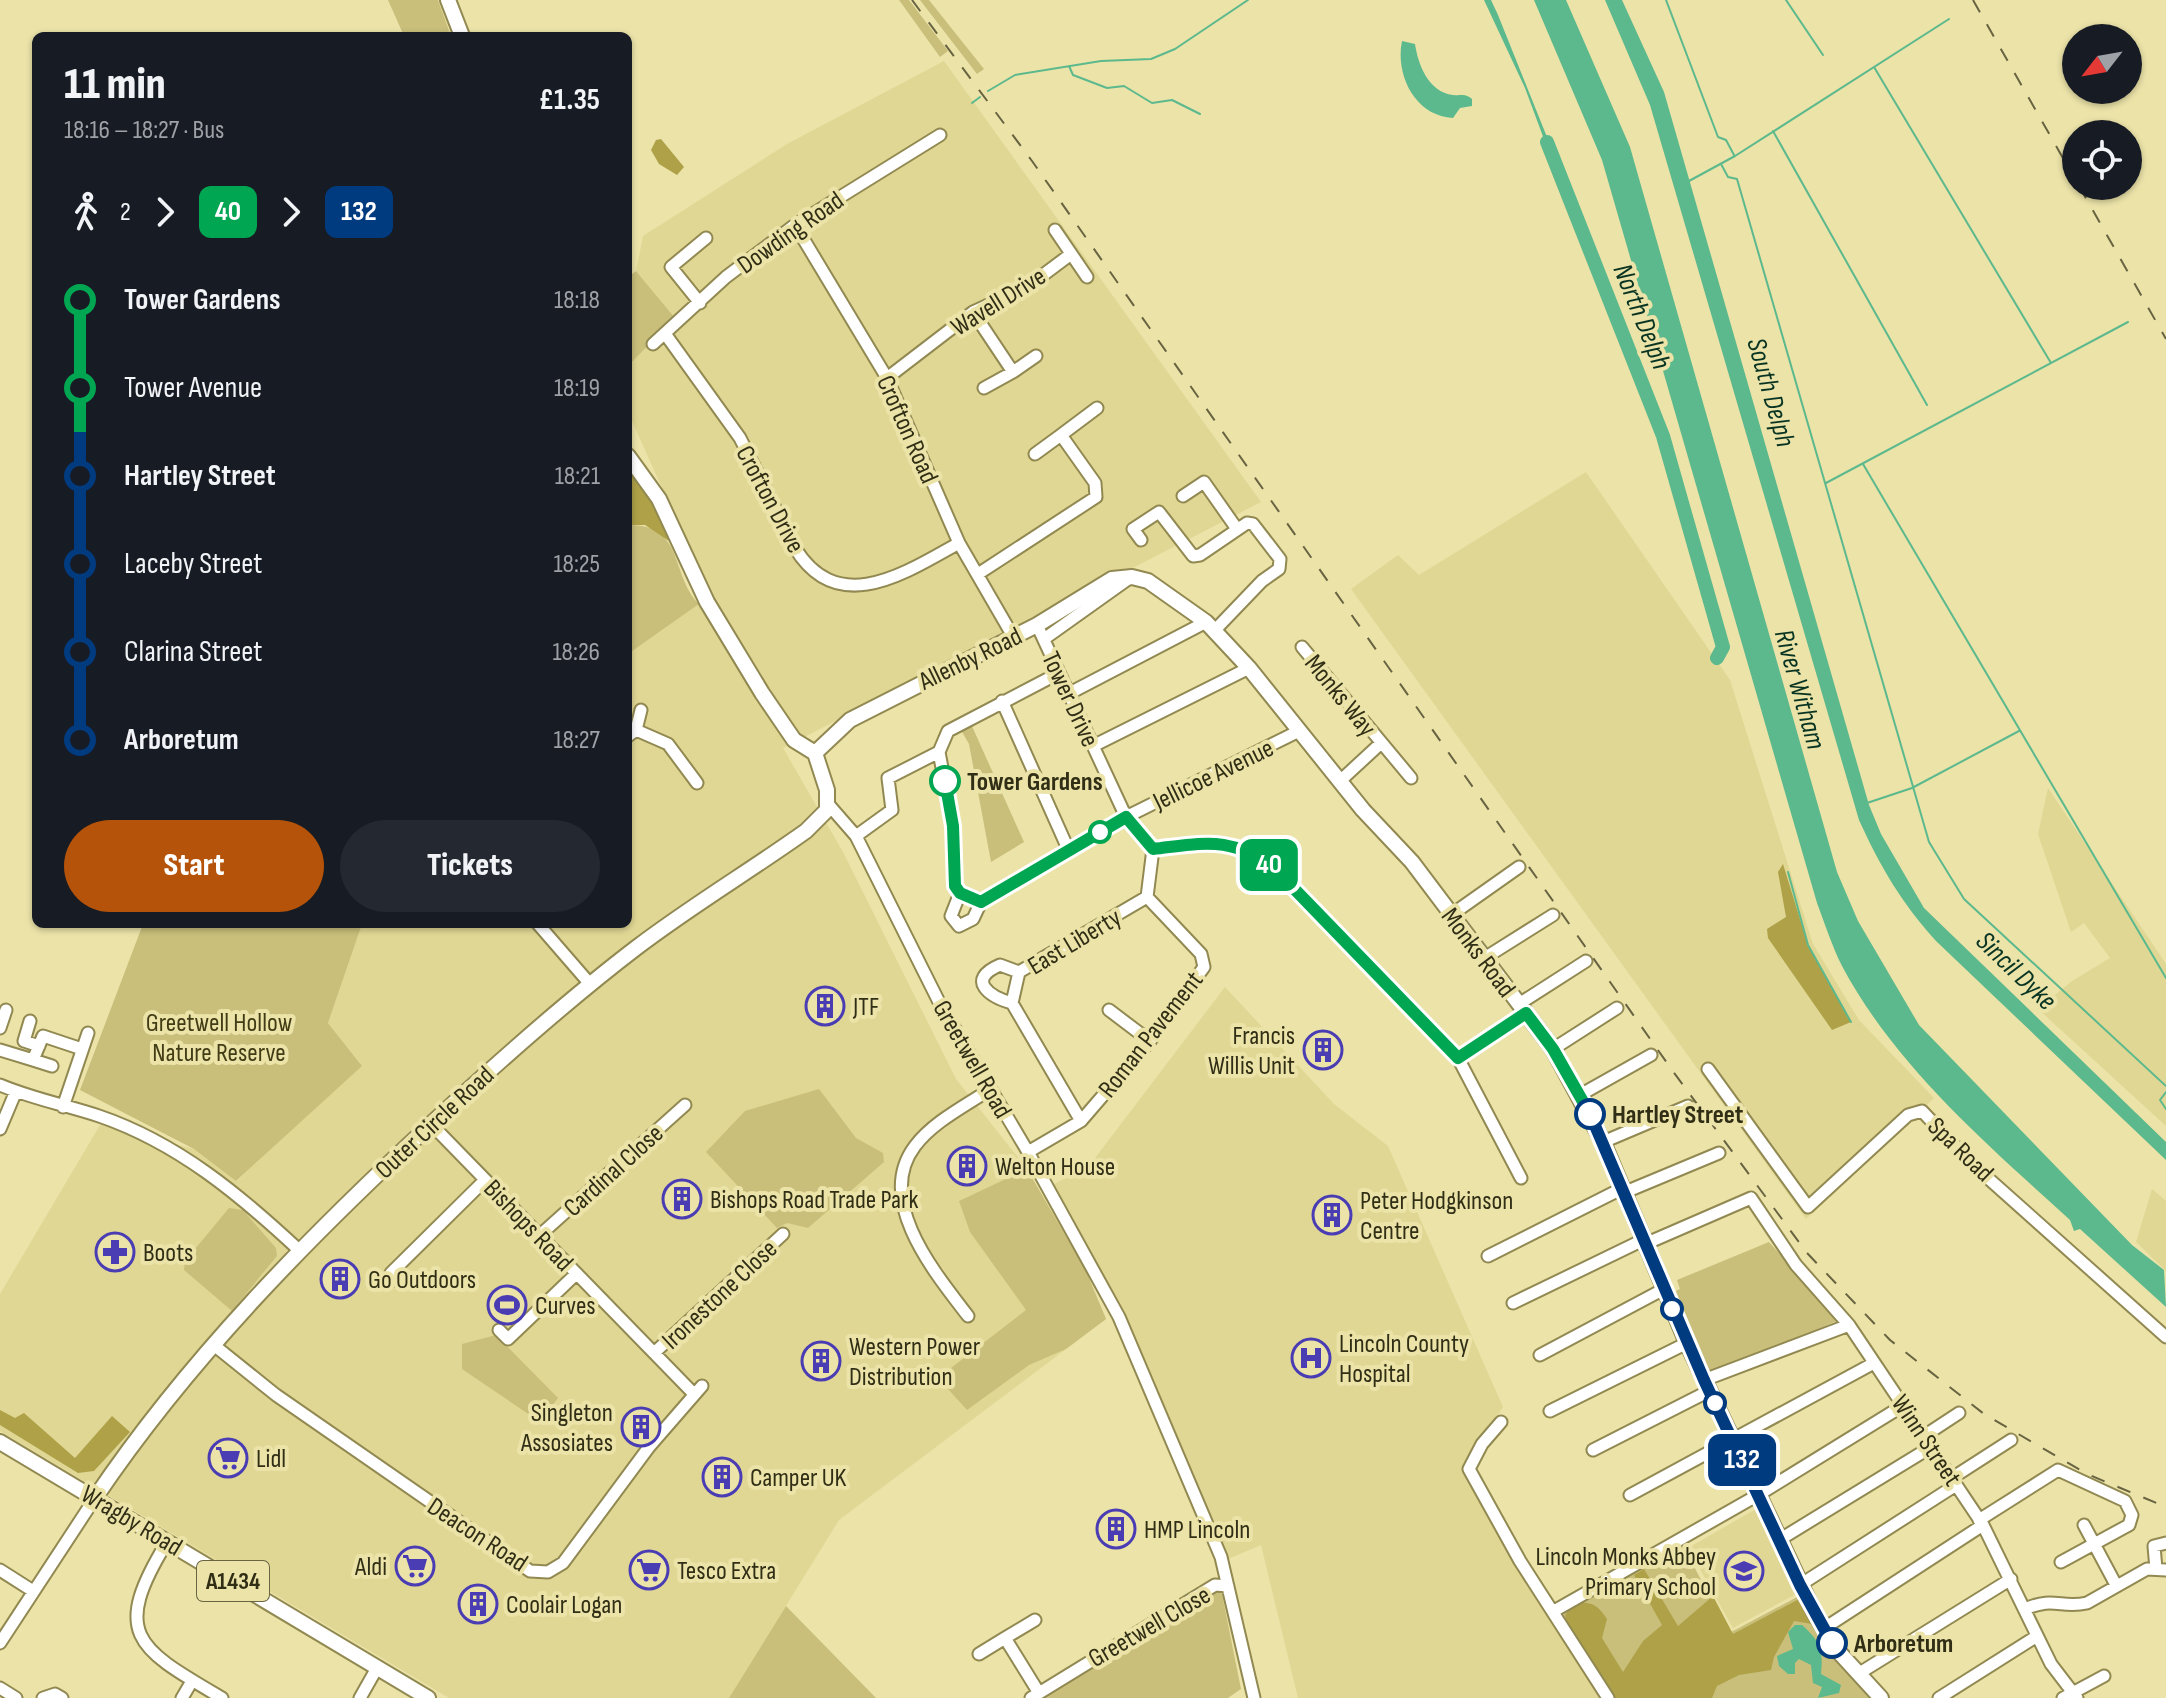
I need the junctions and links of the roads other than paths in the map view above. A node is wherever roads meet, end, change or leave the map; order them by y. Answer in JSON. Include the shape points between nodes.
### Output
{"nodes":[{"id":1,"x":448,"y":0,"type":"edge"},
{"id":2,"x":460,"y":32,"type":"edge"},
{"id":3,"x":940,"y":135,"type":"dead end"},
{"id":4,"x":795,"y":225,"type":"junction"},
{"id":5,"x":1055,"y":230,"type":"dead end"},
{"id":6,"x":706,"y":238,"type":"dead end"},
{"id":7,"x":1071,"y":254,"type":"junction"},
{"id":8,"x":1087,"y":277,"type":"dead end"},
{"id":9,"x":700,"y":303,"type":"junction"},
{"id":10,"x":973,"y":312,"type":"junction"},
{"id":11,"x":666,"y":335,"type":"junction"},
{"id":12,"x":653,"y":344,"type":"dead end"},
{"id":13,"x":1036,"y":356,"type":"dead end"},
{"id":14,"x":1013,"y":372,"type":"junction"},
{"id":15,"x":887,"y":378,"type":"junction"},
{"id":16,"x":984,"y":388,"type":"dead end"},
{"id":17,"x":1097,"y":408,"type":"dead end"},
{"id":18,"x":1061,"y":435,"type":"junction"},
{"id":19,"x":1035,"y":454,"type":"dead end"},
{"id":20,"x":632,"y":462,"type":"edge"},
{"id":21,"x":1183,"y":496,"type":"dead end"},
{"id":22,"x":1237,"y":529,"type":"junction"},
{"id":23,"x":1141,"y":540,"type":"dead end"},
{"id":24,"x":959,"y":543,"type":"junction"},
{"id":25,"x":978,"y":574,"type":"junction"},
{"id":26,"x":1132,"y":577,"type":"joint"},
{"id":27,"x":1210,"y":626,"type":"junction"},
{"id":28,"x":1040,"y":632,"type":"junction"},
{"id":29,"x":1014,"y":638,"type":"junction"},
{"id":30,"x":1302,"y":647,"type":"dead end"},
{"id":31,"x":1249,"y":668,"type":"junction"},
{"id":32,"x":1059,"y":673,"type":"junction"},
{"id":33,"x":1068,"y":694,"type":"junction"},
{"id":34,"x":1002,"y":701,"type":"junction"},
{"id":35,"x":641,"y":710,"type":"dead end"},
{"id":36,"x":1299,"y":731,"type":"junction"},
{"id":37,"x":632,"y":733,"type":"edge"},
{"id":38,"x":1380,"y":744,"type":"junction"},
{"id":39,"x":1093,"y":746,"type":"junction"},
{"id":40,"x":939,"y":752,"type":"junction"},
{"id":41,"x":815,"y":753,"type":"junction"},
{"id":42,"x":1411,"y":778,"type":"dead end"},
{"id":43,"x":1340,"y":781,"type":"junction"},
{"id":44,"x":697,"y":783,"type":"dead end"},
{"id":45,"x":829,"y":805,"type":"junction"},
{"id":46,"x":1126,"y":817,"type":"junction"},
{"id":47,"x":856,"y":836,"type":"junction"},
{"id":48,"x":1153,"y":849,"type":"junction"},
{"id":49,"x":1069,"y":851,"type":"junction"},
{"id":50,"x":1519,"y":867,"type":"dead end"},
{"id":51,"x":960,"y":893,"type":"junction"},
{"id":52,"x":1147,"y":897,"type":"junction"},
{"id":53,"x":981,"y":902,"type":"junction"},
{"id":54,"x":1451,"y":915,"type":"junction"},
{"id":55,"x":1553,"y":915,"type":"dead end"},
{"id":56,"x":541,"y":928,"type":"edge"},
{"id":57,"x":1483,"y":959,"type":"junction"},
{"id":58,"x":1586,"y":961,"type":"dead end"},
{"id":59,"x":1019,"y":972,"type":"junction"},
{"id":60,"x":590,"y":984,"type":"junction"},
{"id":61,"x":1012,"y":1003,"type":"junction"},
{"id":62,"x":1617,"y":1008,"type":"dead end"},
{"id":63,"x":1522,"y":1009,"type":"junction"},
{"id":64,"x":6,"y":1010,"type":"dead end"},
{"id":65,"x":1109,"y":1010,"type":"dead end"},
{"id":66,"x":30,"y":1021,"type":"dead end"},
{"id":67,"x":0,"y":1028,"type":"edge"},
{"id":68,"x":88,"y":1033,"type":"dead end"},
{"id":69,"x":1150,"y":1041,"type":"junction"},
{"id":70,"x":39,"y":1046,"type":"junction"},
{"id":71,"x":82,"y":1049,"type":"junction"},
{"id":72,"x":1553,"y":1049,"type":"junction"},
{"id":73,"x":0,"y":1050,"type":"edge"},
{"id":74,"x":1651,"y":1055,"type":"dead end"},
{"id":75,"x":1458,"y":1058,"type":"junction"},
{"id":76,"x":33,"y":1060,"type":"junction"},
{"id":77,"x":52,"y":1066,"type":"dead end"},
{"id":78,"x":1708,"y":1069,"type":"dead end"},
{"id":79,"x":0,"y":1085,"type":"edge"},
{"id":80,"x":989,"y":1090,"type":"junction"},
{"id":81,"x":16,"y":1091,"type":"junction"},
{"id":82,"x":1580,"y":1095,"type":"junction"},
{"id":83,"x":685,"y":1105,"type":"dead end"},
{"id":84,"x":1688,"y":1106,"type":"dead end"},
{"id":85,"x":63,"y":1107,"type":"junction"},
{"id":86,"x":1081,"y":1121,"type":"junction"},
{"id":87,"x":431,"y":1124,"type":"junction"},
{"id":88,"x":0,"y":1129,"type":"edge"},
{"id":89,"x":1603,"y":1142,"type":"junction"},
{"id":90,"x":1028,"y":1152,"type":"junction"},
{"id":91,"x":1719,"y":1153,"type":"dead end"},
{"id":92,"x":1521,"y":1178,"type":"dead end"},
{"id":93,"x":485,"y":1180,"type":"junction"},
{"id":94,"x":1622,"y":1191,"type":"junction"},
{"id":95,"x":783,"y":1234,"type":"dead end"},
{"id":96,"x":540,"y":1235,"type":"junction"},
{"id":97,"x":1644,"y":1242,"type":"junction"},
{"id":98,"x":300,"y":1251,"type":"junction"},
{"id":99,"x":1488,"y":1256,"type":"dead end"},
{"id":100,"x":576,"y":1274,"type":"junction"},
{"id":101,"x":398,"y":1281,"type":"dead end"},
{"id":102,"x":1664,"y":1289,"type":"junction"},
{"id":103,"x":1513,"y":1303,"type":"dead end"},
{"id":104,"x":968,"y":1316,"type":"dead end"},
{"id":105,"x":1849,"y":1325,"type":"junction"},
{"id":106,"x":499,"y":1330,"type":"dead end"},
{"id":107,"x":2166,"y":1337,"type":"edge"},
{"id":108,"x":1687,"y":1343,"type":"junction"},
{"id":109,"x":215,"y":1346,"type":"junction"},
{"id":110,"x":654,"y":1353,"type":"junction"},
{"id":111,"x":1540,"y":1355,"type":"dead end"},
{"id":112,"x":1874,"y":1363,"type":"junction"},
{"id":113,"x":1706,"y":1386,"type":"junction"},
{"id":114,"x":698,"y":1390,"type":"joint"},
{"id":115,"x":1904,"y":1405,"type":"junction"},
{"id":116,"x":1550,"y":1411,"type":"dead end"},
{"id":117,"x":1959,"y":1413,"type":"dead end"},
{"id":118,"x":1501,"y":1422,"type":"dead end"},
{"id":119,"x":1924,"y":1436,"type":"junction"},
{"id":120,"x":1733,"y":1440,"type":"junction"},
{"id":121,"x":2011,"y":1440,"type":"dead end"},
{"id":122,"x":0,"y":1442,"type":"edge"},
{"id":123,"x":1931,"y":1447,"type":"junction"},
{"id":124,"x":1593,"y":1450,"type":"dead end"},
{"id":125,"x":1954,"y":1482,"type":"junction"},
{"id":126,"x":1630,"y":1495,"type":"dead end"},
{"id":127,"x":1758,"y":1495,"type":"junction"},
{"id":128,"x":95,"y":1498,"type":"junction"},
{"id":129,"x":1981,"y":1522,"type":"junction"},
{"id":130,"x":2084,"y":1525,"type":"dead end"},
{"id":131,"x":1779,"y":1540,"type":"junction"},
{"id":132,"x":167,"y":1542,"type":"junction"},
{"id":133,"x":2166,"y":1543,"type":"edge"},
{"id":134,"x":2094,"y":1544,"type":"junction"},
{"id":135,"x":2061,"y":1562,"type":"dead end"},
{"id":136,"x":0,"y":1570,"type":"edge"},
{"id":137,"x":2161,"y":1570,"type":"edge"},
{"id":138,"x":2011,"y":1579,"type":"junction"},
{"id":139,"x":1800,"y":1585,"type":"junction"},
{"id":140,"x":2116,"y":1585,"type":"junction"},
{"id":141,"x":1228,"y":1586,"type":"junction"},
{"id":142,"x":33,"y":1591,"type":"junction"},
{"id":143,"x":2025,"y":1609,"type":"junction"},
{"id":144,"x":1554,"y":1611,"type":"junction"},
{"id":145,"x":1035,"y":1620,"type":"dead end"},
{"id":146,"x":1823,"y":1629,"type":"junction"},
{"id":147,"x":2037,"y":1636,"type":"junction"},
{"id":148,"x":1005,"y":1638,"type":"junction"},
{"id":149,"x":0,"y":1643,"type":"edge"},
{"id":150,"x":979,"y":1654,"type":"dead end"},
{"id":151,"x":377,"y":1668,"type":"junction"},
{"id":152,"x":1858,"y":1674,"type":"junction"},
{"id":153,"x":2104,"y":1676,"type":"dead end"},
{"id":154,"x":192,"y":1681,"type":"junction"},
{"id":155,"x":0,"y":1688,"type":"edge"},
{"id":156,"x":1035,"y":1695,"type":"edge"},
{"id":157,"x":2071,"y":1696,"type":"edge"},
{"id":158,"x":16,"y":1698,"type":"edge"},
{"id":159,"x":43,"y":1698,"type":"edge"},
{"id":160,"x":62,"y":1698,"type":"edge"},
{"id":161,"x":182,"y":1698,"type":"edge"},
{"id":162,"x":222,"y":1698,"type":"edge"},
{"id":163,"x":360,"y":1698,"type":"edge"},
{"id":164,"x":428,"y":1698,"type":"edge"},
{"id":165,"x":1254,"y":1698,"type":"edge"},
{"id":166,"x":1608,"y":1698,"type":"edge"},
{"id":167,"x":1881,"y":1698,"type":"edge"},
{"id":168,"x":1939,"y":1698,"type":"edge"}],
"edges":[{"from":1,"to":2,"type":"main road"},
{"from":3,"to":4,"type":"street","name":"Dowding Road"},
{"from":4,"to":9,"type":"street","name":"Dowding Road"},
{"from":4,"to":15,"type":"street","name":"Crofton Road"},
{"from":5,"to":7,"type":"street","name":"Wavell Drive"},
{"from":6,"to":9,"type":"street","via":[[671,267]]},
{"from":7,"to":8,"type":"street","name":"Wavell Drive"},
{"from":7,"to":10,"type":"street","name":"Wavell Drive","via":[[1027,287]]},
{"from":9,"to":11,"type":"street","name":"Dowding Road"},
{"from":10,"to":14,"type":"street"},
{"from":10,"to":15,"type":"street","name":"Wavell Drive"},
{"from":11,"to":12,"type":"street","name":"Dowding Road"},
{"from":11,"to":24,"type":"street","name":"Crofton Drive","via":[[740,438],[795,548],[822,578],[869,585]]},
{"from":13,"to":14,"type":"street"},
{"from":14,"to":16,"type":"street"},
{"from":15,"to":24,"type":"street","name":"Crofton Road"},
{"from":17,"to":18,"type":"street"},
{"from":18,"to":19,"type":"street"},
{"from":18,"to":25,"type":"street","via":[[1095,483],[1096,497]]},
{"from":20,"to":41,"type":"main road","via":[[659,499],[707,602],[762,693],[794,740]]},
{"from":21,"to":22,"type":"street","via":[[1204,482]]},
{"from":22,"to":23,"type":"street","via":[[1193,556],[1159,512],[1133,529]]},
{"from":22,"to":27,"type":"street","via":[[1247,523],[1259,529],[1280,559],[1279,569]]},
{"from":24,"to":25,"type":"street","name":"Crofton Road"},
{"from":25,"to":29,"type":"street","name":"Crofton Road"},
{"from":26,"to":27,"type":"main road","name":"Monks Road","via":[[1154,584]]},
{"from":26,"to":28,"type":"main road","name":"Allenby Road","via":[[1107,582]]},
{"from":27,"to":31,"type":"main road","name":"Monks Road"},
{"from":27,"to":33,"type":"street"},
{"from":28,"to":29,"type":"main road","name":"Allenby Road"},
{"from":28,"to":32,"type":"street","name":"Tower Drive"},
{"from":29,"to":41,"type":"main road","name":"Allenby Road","via":[[850,720]]},
{"from":30,"to":38,"type":"street","name":"Monks Way"},
{"from":31,"to":36,"type":"main road","name":"Monks Road"},
{"from":31,"to":39,"type":"street"},
{"from":32,"to":33,"type":"street","name":"Tower Drive"},
{"from":32,"to":34,"type":"street"},
{"from":33,"to":39,"type":"street","name":"Tower Drive"},
{"from":34,"to":40,"type":"street","via":[[948,731]]},
{"from":34,"to":49,"type":"street"},
{"from":35,"to":37,"type":"street"},
{"from":36,"to":43,"type":"main road","name":"Monks Road"},
{"from":36,"to":46,"type":"street","name":"Jellicoe Avenue"},
{"from":37,"to":44,"type":"street","via":[[668,744]]},
{"from":38,"to":42,"type":"street","name":"Monks Way"},
{"from":38,"to":43,"type":"street","name":"Monks Way"},
{"from":39,"to":46,"type":"street","name":"Tower Drive"},
{"from":40,"to":47,"type":"street","via":[[888,778],[892,810]]},
{"from":40,"to":51,"type":"street"},
{"from":41,"to":45,"type":"main road","name":"Greetwell Road"},
{"from":43,"to":54,"type":"main road","name":"Monks Road"},
{"from":45,"to":47,"type":"street","name":"Greetwell Road"},
{"from":45,"to":60,"type":"main road","name":"Outer Circle Road","via":[[806,831]]},
{"from":46,"to":48,"type":"street"},
{"from":46,"to":49,"type":"street","name":"Jellicoe Avenue"},
{"from":47,"to":80,"type":"street","name":"Greetwell Road"},
{"from":48,"to":52,"type":"street"},
{"from":48,"to":75,"type":"street","via":[[1227,843],[1252,851]]},
{"from":49,"to":53,"type":"street","name":"Jellicoe Avenue"},
{"from":50,"to":54,"type":"street"},
{"from":51,"to":53,"type":"street"},
{"from":51,"to":53,"type":"street","name":"Jellicoe Avenue","via":[[951,916],[959,926],[973,919]]},
{"from":52,"to":59,"type":"street","name":"East Liberty"},
{"from":52,"to":69,"type":"street","name":"Roman Pavement","via":[[1204,961],[1201,973]]},
{"from":54,"to":57,"type":"main road","name":"Monks Road"},
{"from":55,"to":57,"type":"street"},
{"from":56,"to":60,"type":"street"},
{"from":57,"to":63,"type":"main road","name":"Monks Road"},
{"from":58,"to":63,"type":"street"},
{"from":59,"to":61,"type":"street","name":"East Liberty"},
{"from":59,"to":61,"type":"street","via":[[1000,965],[984,980],[991,997]]},
{"from":60,"to":87,"type":"main road","name":"Outer Circle Road"},
{"from":61,"to":86,"type":"street","name":"East Liberty"},
{"from":62,"to":72,"type":"street"},
{"from":63,"to":72,"type":"main road","name":"Monks Road"},
{"from":63,"to":75,"type":"street"},
{"from":64,"to":67,"type":"street"},
{"from":65,"to":69,"type":"street"},
{"from":66,"to":70,"type":"street","via":[[24,1041]]},
{"from":68,"to":71,"type":"street"},
{"from":69,"to":86,"type":"street","name":"Roman Pavement"},
{"from":70,"to":71,"type":"street","via":[[43,1036]]},
{"from":70,"to":76,"type":"street"},
{"from":71,"to":85,"type":"street"},
{"from":72,"to":82,"type":"main road","name":"Monks Road"},
{"from":73,"to":76,"type":"street"},
{"from":74,"to":82,"type":"street"},
{"from":75,"to":92,"type":"street"},
{"from":76,"to":77,"type":"street"},
{"from":78,"to":107,"type":"street","name":"Spa Road","via":[[1808,1207],[1908,1115],[1922,1111],[1971,1163]]},
{"from":79,"to":81,"type":"street"},
{"from":80,"to":90,"type":"street","name":"Greetwell Road"},
{"from":80,"to":104,"type":"street","via":[[917,1143],[905,1160],[900,1183],[913,1232]]},
{"from":81,"to":85,"type":"street"},
{"from":81,"to":88,"type":"street"},
{"from":82,"to":89,"type":"main road","name":"Monks Road"},
{"from":83,"to":96,"type":"street","name":"Cardinal Close"},
{"from":84,"to":89,"type":"street"},
{"from":85,"to":98,"type":"street","via":[[97,1116],[181,1154],[264,1216]]},
{"from":86,"to":90,"type":"street","name":"Roman Pavement"},
{"from":87,"to":93,"type":"street","name":"Bishops Road"},
{"from":87,"to":98,"type":"main road","name":"Outer Circle Road"},
{"from":89,"to":94,"type":"main road","name":"Monks Road"},
{"from":90,"to":141,"type":"street","name":"Greetwell Road","via":[[1119,1317],[1221,1557]]},
{"from":91,"to":94,"type":"street"},
{"from":93,"to":96,"type":"street","name":"Bishops Road"},
{"from":93,"to":101,"type":"street","via":[[391,1273]]},
{"from":94,"to":97,"type":"main road","name":"Monks Road"},
{"from":94,"to":99,"type":"street"},
{"from":95,"to":110,"type":"street","name":"Ironestone Close"},
{"from":96,"to":100,"type":"street","name":"Bishops Road"},
{"from":97,"to":102,"type":"main road","name":"Monks Road"},
{"from":97,"to":103,"type":"street"},
{"from":97,"to":105,"type":"street","name":"Winn Street","via":[[1751,1198],[1796,1265]]},
{"from":98,"to":109,"type":"main road","name":"Outer Circle Road"},
{"from":100,"to":106,"type":"street","via":[[508,1339]]},
{"from":100,"to":110,"type":"street","name":"Bishops Road"},
{"from":102,"to":108,"type":"main road","name":"Monks Road"},
{"from":102,"to":111,"type":"street"},
{"from":105,"to":112,"type":"street","name":"Winn Street"},
{"from":105,"to":113,"type":"street"},
{"from":108,"to":113,"type":"main road","name":"Monks Road"},
{"from":108,"to":116,"type":"street"},
{"from":109,"to":114,"type":"street","name":"Deacon Road","via":[[276,1395],[530,1571],[548,1572],[563,1563]]},
{"from":109,"to":128,"type":"main road","name":"Outer Circle Road","via":[[160,1409]]},
{"from":110,"to":114,"type":"street","name":"Bishops Road"},
{"from":112,"to":115,"type":"street","name":"Winn Street"},
{"from":112,"to":120,"type":"street"},
{"from":113,"to":120,"type":"main road","name":"Monks Road"},
{"from":113,"to":124,"type":"street"},
{"from":115,"to":119,"type":"street","name":"Winn Street"},
{"from":115,"to":127,"type":"street"},
{"from":117,"to":119,"type":"street"},
{"from":118,"to":144,"type":"street","via":[[1469,1469]]},
{"from":119,"to":123,"type":"street","name":"Winn Street"},
{"from":120,"to":126,"type":"street"},
{"from":120,"to":127,"type":"main road","name":"Monks Road"},
{"from":121,"to":125,"type":"street"},
{"from":122,"to":128,"type":"main road","name":"Wragby Road","number":"A1434"},
{"from":123,"to":125,"type":"street","name":"Winn Street"},
{"from":123,"to":131,"type":"street"},
{"from":125,"to":129,"type":"street","name":"Winn Street"},
{"from":125,"to":139,"type":"street"},
{"from":127,"to":131,"type":"main road","name":"Monks Road"},
{"from":127,"to":144,"type":"street"},
{"from":128,"to":132,"type":"main road","name":"Wragby Road","number":"A1434"},
{"from":128,"to":142,"type":"street"},
{"from":129,"to":134,"type":"street","via":[[2058,1470],[2125,1501],[2132,1515],[2129,1525]]},
{"from":129,"to":138,"type":"street","name":"Winn Street"},
{"from":129,"to":146,"type":"street"},
{"from":130,"to":134,"type":"street"},
{"from":131,"to":139,"type":"main road","name":"Monks Road"},
{"from":132,"to":151,"type":"main road","name":"Wragby Road","number":"A1434"},
{"from":132,"to":154,"type":"street","via":[[143,1581],[137,1625],[146,1645]]},
{"from":133,"to":137,"type":"street","via":[[2154,1546]]},
{"from":134,"to":135,"type":"street"},
{"from":134,"to":140,"type":"street"},
{"from":136,"to":142,"type":"street"},
{"from":137,"to":140,"type":"street"},
{"from":138,"to":143,"type":"street","name":"Winn Street"},
{"from":138,"to":152,"type":"street"},
{"from":139,"to":146,"type":"main road","name":"Monks Road"},
{"from":140,"to":143,"type":"street","via":[[2076,1606],[2043,1601]]},
{"from":141,"to":156,"type":"street","name":"Greetwell Close","via":[[1215,1585]]},
{"from":141,"to":165,"type":"street","name":"Greetwell Road"},
{"from":142,"to":149,"type":"street"},
{"from":143,"to":147,"type":"street","name":"Winn Street"},
{"from":144,"to":166,"type":"street"},
{"from":145,"to":148,"type":"street"},
{"from":146,"to":152,"type":"main road","name":"Monks Road"},
{"from":147,"to":157,"type":"street","name":"Winn Street"},
{"from":147,"to":168,"type":"street"},
{"from":148,"to":150,"type":"street"},
{"from":148,"to":156,"type":"street"},
{"from":151,"to":163,"type":"street"},
{"from":151,"to":164,"type":"main road","name":"Wragby Road","number":"A1434"},
{"from":152,"to":167,"type":"main road","name":"Monks Road"},
{"from":153,"to":157,"type":"street"},
{"from":154,"to":161,"type":"street"},
{"from":154,"to":162,"type":"street"},
{"from":155,"to":158,"type":"street"},
{"from":159,"to":160,"type":"street"}]}
